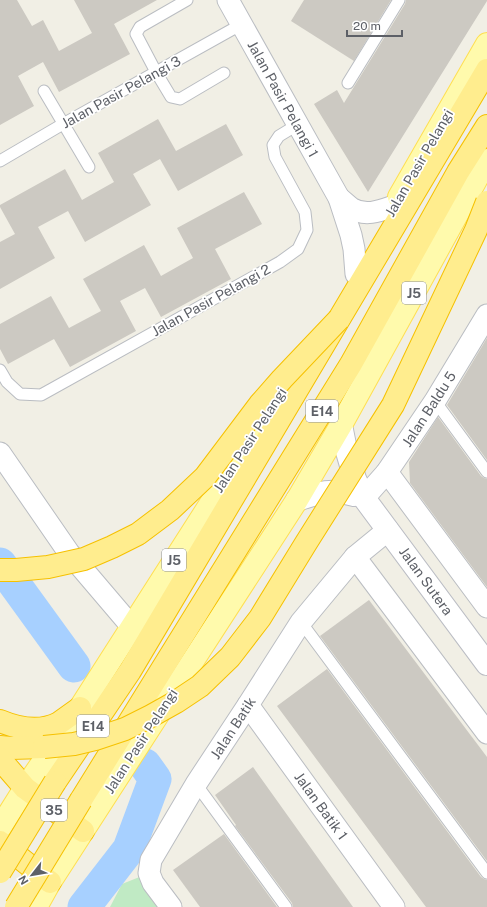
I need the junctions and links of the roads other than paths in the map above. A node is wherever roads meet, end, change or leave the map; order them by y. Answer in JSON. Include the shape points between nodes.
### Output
{"nodes":[{"id":1,"x":187,"y":0,"type":"edge"},
{"id":2,"x":228,"y":0,"type":"edge"},
{"id":3,"x":399,"y":0,"type":"edge"},
{"id":4,"x":242,"y":24,"type":"junction"},
{"id":5,"x":487,"y":44,"type":"edge"},
{"id":6,"x":487,"y":70,"type":"edge"},
{"id":7,"x":156,"y":72,"type":"junction"},
{"id":8,"x":224,"y":73,"type":"dead end"},
{"id":9,"x":348,"y":83,"type":"dead end"},
{"id":10,"x":44,"y":91,"type":"dead end"},
{"id":11,"x":63,"y":124,"type":"junction"},
{"id":12,"x":297,"y":125,"type":"junction"},
{"id":13,"x":487,"y":126,"type":"edge"},
{"id":14,"x":487,"y":160,"type":"edge"},
{"id":15,"x":0,"y":161,"type":"edge"},
{"id":16,"x":89,"y":167,"type":"dead end"},
{"id":17,"x":339,"y":198,"type":"junction"},
{"id":18,"x":487,"y":202,"type":"edge"},
{"id":19,"x":394,"y":206,"type":"junction"},
{"id":20,"x":356,"y":274,"type":"junction"},
{"id":21,"x":487,"y":315,"type":"edge"},
{"id":22,"x":339,"y":320,"type":"junction"},
{"id":23,"x":0,"y":370,"type":"edge"},
{"id":24,"x":435,"y":401,"type":"junction"},
{"id":25,"x":341,"y":425,"type":"junction"},
{"id":26,"x":0,"y":453,"type":"edge"},
{"id":27,"x":487,"y":471,"type":"edge"},
{"id":28,"x":387,"y":472,"type":"junction"},
{"id":29,"x":364,"y":498,"type":"junction"},
{"id":30,"x":297,"y":500,"type":"junction"},
{"id":31,"x":388,"y":530,"type":"junction"},
{"id":32,"x":355,"y":557,"type":"junction"},
{"id":33,"x":0,"y":570,"type":"edge"},
{"id":34,"x":487,"y":607,"type":"edge"},
{"id":35,"x":301,"y":622,"type":"junction"},
{"id":36,"x":132,"y":627,"type":"junction"},
{"id":37,"x":487,"y":664,"type":"edge"},
{"id":38,"x":248,"y":705,"type":"junction"},
{"id":39,"x":80,"y":708,"type":"junction"},
{"id":40,"x":0,"y":721,"type":"edge"},
{"id":41,"x":487,"y":733,"type":"edge"},
{"id":42,"x":0,"y":747,"type":"edge"},
{"id":43,"x":0,"y":759,"type":"edge"},
{"id":44,"x":196,"y":784,"type":"junction"},
{"id":45,"x":25,"y":788,"type":"junction"},
{"id":46,"x":0,"y":828,"type":"edge"},
{"id":47,"x":83,"y":831,"type":"junction"},
{"id":48,"x":0,"y":842,"type":"edge"},
{"id":49,"x":0,"y":872,"type":"edge"},
{"id":50,"x":487,"y":874,"type":"edge"},
{"id":51,"x":50,"y":882,"type":"junction"},
{"id":52,"x":16,"y":907,"type":"edge"},
{"id":53,"x":36,"y":907,"type":"edge"},
{"id":54,"x":171,"y":907,"type":"edge"},
{"id":55,"x":286,"y":907,"type":"edge"},
{"id":56,"x":394,"y":907,"type":"edge"}],
"edges":[{"from":1,"to":7,"type":"lane","via":[[140,27],[136,34]]},
{"from":2,"to":4,"type":"street","name":"Jalan Pasir Pelangi 1"},
{"from":3,"to":9,"type":"lane"},
{"from":4,"to":7,"type":"lane","name":"Jalan Pasir Pelangi 3"},
{"from":4,"to":12,"type":"street","name":"Jalan Pasir Pelangi 1"},
{"from":5,"to":19,"type":"main road","name":"Jalan Pasir Pelangi","number":"J5"},
{"from":6,"to":22,"type":"highway","number":"E14"},
{"from":7,"to":8,"type":"lane","via":[[171,97],[180,99]]},
{"from":7,"to":11,"type":"lane","name":"Jalan Pasir Pelangi 3"},
{"from":10,"to":11,"type":"lane"},
{"from":11,"to":15,"type":"lane","name":"Jalan Pasir Pelangi 3"},
{"from":11,"to":16,"type":"lane"},
{"from":12,"to":17,"type":"street","name":"Jalan Pasir Pelangi 1"},
{"from":12,"to":23,"type":"lane","name":"Jalan Pasir Pelangi 2","via":[[279,136],[273,145],[275,157],[305,212],[307,230],[298,248],[280,262],[41,395],[20,394],[7,382]]},
{"from":13,"to":52,"type":"highway","number":"E14","bridge":true,"via":[[458,172],[351,364]]},
{"from":14,"to":25,"type":"main road","name":"Jalan Pasir Pelangi","number":"J5"},
{"from":17,"to":19,"type":"street","name":"Jalan Pasir Pelangi 1","via":[[361,212],[379,212]]},
{"from":17,"to":20,"type":"street","name":"Jalan Pasir Pelangi 1","via":[[351,234]]},
{"from":18,"to":42,"type":"highway","bridge":true,"via":[[393,405],[260,618],[230,657],[200,686],[125,729],[74,744]]},
{"from":19,"to":20,"type":"main road","name":"Jalan Pasir Pelangi","number":"J5"},
{"from":20,"to":36,"type":"main road","name":"Jalan Pasir Pelangi","number":"J5"},
{"from":21,"to":24,"type":"street","name":"Jalan Baldu 5"},
{"from":22,"to":33,"type":"highway","bridge":true,"via":[[282,378],[205,477],[170,510],[138,534],[84,559],[48,567]]},
{"from":22,"to":49,"type":"highway","number":"E14","bridge":true,"via":[[130,671],[55,782]]},
{"from":24,"to":27,"type":"lane"},
{"from":24,"to":28,"type":"street","name":"Jalan Baldu 5"},
{"from":25,"to":29,"type":"street","name":"Jalan Sutera","via":[[355,479]]},
{"from":25,"to":30,"type":"main road","name":"Jalan Pasir Pelangi","number":"J5"},
{"from":26,"to":36,"type":"street","via":[[69,553]]},
{"from":28,"to":29,"type":"street","name":"Jalan Baldu 5"},
{"from":28,"to":34,"type":"street"},
{"from":29,"to":30,"type":"street","via":[[345,492],[329,491]]},
{"from":29,"to":31,"type":"street","name":"Jalan Sutera"},
{"from":30,"to":47,"type":"main road","name":"Jalan Pasir Pelangi","number":"J5","bridge":true},
{"from":31,"to":32,"type":"street","name":"Jalan Batik"},
{"from":31,"to":37,"type":"street","name":"Jalan Sutera"},
{"from":32,"to":35,"type":"street","name":"Jalan Batik"},
{"from":32,"to":41,"type":"street"},
{"from":35,"to":38,"type":"street","name":"Jalan Batik"},
{"from":35,"to":50,"type":"lane"},
{"from":36,"to":39,"type":"main road","name":"Jalan Pasir Pelangi","number":"J5"},
{"from":38,"to":44,"type":"street","name":"Jalan Batik"},
{"from":38,"to":56,"type":"street","name":"Jalan Batik 1"},
{"from":39,"to":40,"type":"highway","via":[[47,728],[23,729]]},
{"from":39,"to":45,"type":"main road","name":"Jalan Pasir Pelangi","number":"J5"},
{"from":43,"to":45,"type":"highway","number":"35"},
{"from":44,"to":54,"type":"street","name":"Jalan Batik","via":[[151,860],[149,872],[153,883]]},
{"from":44,"to":55,"type":"lane"},
{"from":45,"to":46,"type":"main road","name":"Jalan Pasir Pelangi","number":"J5"},
{"from":45,"to":47,"type":"highway","number":"35"},
{"from":47,"to":51,"type":"main road","name":"Jalan Pasir Pelangi","number":"J5"},
{"from":48,"to":51,"type":"highway"},
{"from":51,"to":53,"type":"main road","name":"Jalan Pasir Pelangi","number":"J5"}]}
